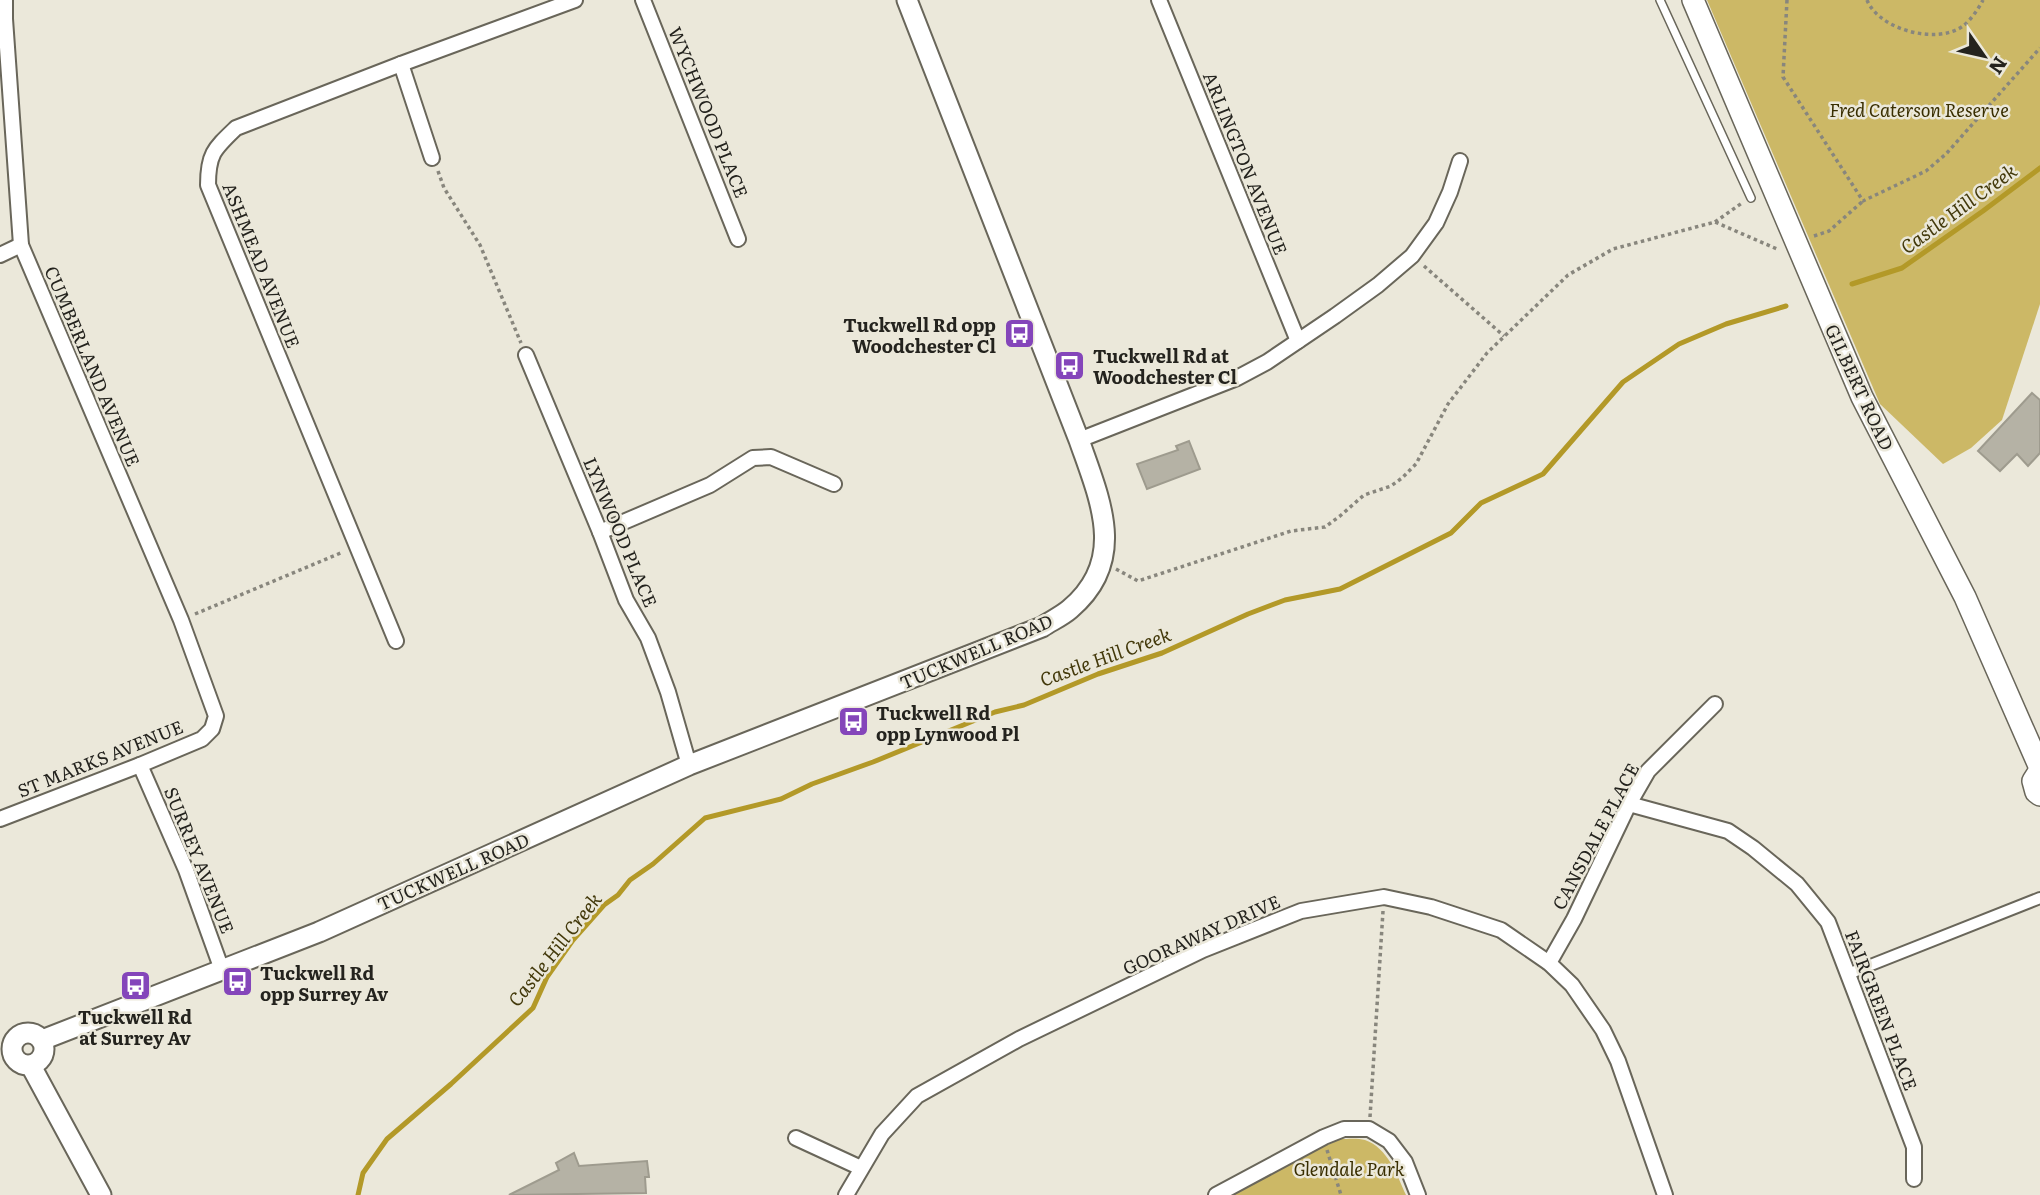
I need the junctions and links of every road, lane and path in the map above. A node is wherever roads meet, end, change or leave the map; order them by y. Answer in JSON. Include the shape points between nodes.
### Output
{"nodes":[{"id":1,"x":5,"y":0,"type":"edge"},
{"id":2,"x":575,"y":0,"type":"edge"},
{"id":3,"x":643,"y":0,"type":"edge"},
{"id":4,"x":906,"y":0,"type":"edge"},
{"id":5,"x":1159,"y":0,"type":"edge"},
{"id":6,"x":1660,"y":0,"type":"edge"},
{"id":7,"x":1693,"y":0,"type":"edge"},
{"id":8,"x":1787,"y":0,"type":"edge"},
{"id":9,"x":1867,"y":0,"type":"edge"},
{"id":10,"x":1983,"y":0,"type":"edge"},
{"id":11,"x":2,"y":19,"type":"edge"},
{"id":12,"x":2040,"y":48,"type":"edge"},
{"id":13,"x":401,"y":64,"type":"junction"},
{"id":14,"x":432,"y":158,"type":"joint"},
{"id":15,"x":1460,"y":161,"type":"dead end"},
{"id":16,"x":1751,"y":198,"type":"joint"},
{"id":17,"x":1863,"y":201,"type":"junction"},
{"id":18,"x":1715,"y":222,"type":"junction"},
{"id":19,"x":1811,"y":237,"type":"dead end"},
{"id":20,"x":738,"y":239,"type":"dead end"},
{"id":21,"x":21,"y":245,"type":"junction"},
{"id":22,"x":1781,"y":247,"type":"dead end"},
{"id":23,"x":0,"y":255,"type":"edge"},
{"id":24,"x":1412,"y":256,"type":"junction"},
{"id":25,"x":1504,"y":336,"type":"junction"},
{"id":26,"x":1298,"y":341,"type":"junction"},
{"id":27,"x":526,"y":355,"type":"joint"},
{"id":28,"x":1079,"y":440,"type":"junction"},
{"id":29,"x":834,"y":484,"type":"dead end"},
{"id":30,"x":600,"y":532,"type":"junction"},
{"id":31,"x":356,"y":547,"type":"junction"},
{"id":32,"x":1103,"y":562,"type":"junction"},
{"id":33,"x":181,"y":620,"type":"junction"},
{"id":34,"x":396,"y":641,"type":"dead end"},
{"id":35,"x":1715,"y":704,"type":"dead end"},
{"id":36,"x":212,"y":729,"type":"joint"},
{"id":37,"x":140,"y":765,"type":"junction"},
{"id":38,"x":689,"y":765,"type":"junction"},
{"id":39,"x":2040,"y":769,"type":"edge"},
{"id":40,"x":2040,"y":795,"type":"edge"},
{"id":41,"x":1629,"y":804,"type":"junction"},
{"id":42,"x":0,"y":819,"type":"edge"},
{"id":43,"x":1384,"y":897,"type":"junction"},
{"id":44,"x":2040,"y":898,"type":"edge"},
{"id":45,"x":1549,"y":963,"type":"junction"},
{"id":46,"x":222,"y":970,"type":"junction"},
{"id":47,"x":1848,"y":974,"type":"junction"},
{"id":48,"x":41,"y":1040,"type":"junction"},
{"id":49,"x":6,"y":1056,"type":"edge"},
{"id":50,"x":31,"y":1066,"type":"junction"},
{"id":51,"x":1369,"y":1129,"type":"junction"},
{"id":52,"x":1324,"y":1137,"type":"junction"},
{"id":53,"x":796,"y":1138,"type":"dead end"},
{"id":54,"x":861,"y":1168,"type":"junction"},
{"id":55,"x":1914,"y":1179,"type":"dead end"},
{"id":56,"x":100,"y":1195,"type":"edge"},
{"id":57,"x":846,"y":1195,"type":"edge"},
{"id":58,"x":1216,"y":1195,"type":"edge"},
{"id":59,"x":1341,"y":1195,"type":"edge"},
{"id":60,"x":1418,"y":1195,"type":"edge"},
{"id":61,"x":1665,"y":1195,"type":"edge"}],
"edges":[{"from":1,"to":11,"type":"street","name":"CUMBERLAND AVENUE"},
{"from":2,"to":13,"type":"street","name":"ASHMEAD AVENUE"},
{"from":3,"to":20,"type":"street","name":"WYCHWOOD PLACE"},
{"from":4,"to":28,"type":"street","name":"TUCKWELL ROAD"},
{"from":5,"to":26,"type":"street","name":"ARLINGTON AVENUE"},
{"from":6,"to":16,"type":"lane"},
{"from":7,"to":39,"type":"main road","name":"GILBERT ROAD","via":[[1862,397],[1965,597]]},
{"from":8,"to":17,"type":"path","via":[[1783,77]]},
{"from":9,"to":10,"type":"path","via":[[1881,19],[1903,30],[1930,35],[1963,26]]},
{"from":11,"to":21,"type":"street","name":"CUMBERLAND AVENUE"},
{"from":12,"to":17,"type":"path","via":[[1946,154],[1926,171]]},
{"from":13,"to":14,"type":"street"},
{"from":13,"to":31,"type":"street","name":"ASHMEAD AVENUE","via":[[236,128],[208,163],[208,185]]},
{"from":14,"to":27,"type":"path","via":[[444,188],[480,245]]},
{"from":15,"to":24,"type":"street","via":[[1436,223]]},
{"from":16,"to":18,"type":"path"},
{"from":17,"to":19,"type":"path","via":[[1829,231]]},
{"from":18,"to":22,"type":"path"},
{"from":18,"to":25,"type":"path","via":[[1613,249],[1568,275]]},
{"from":21,"to":23,"type":"street"},
{"from":21,"to":33,"type":"street","name":"CUMBERLAND AVENUE"},
{"from":24,"to":25,"type":"path"},
{"from":24,"to":26,"type":"street"},
{"from":25,"to":32,"type":"path","via":[[1448,404],[1416,464],[1391,486],[1364,495],[1325,527],[1291,531],[1138,582]]},
{"from":26,"to":28,"type":"street","via":[[1237,378]]},
{"from":27,"to":30,"type":"street","name":"LYNWOOD PLACE"},
{"from":28,"to":32,"type":"street","name":"TUCKWELL ROAD","via":[[1102,505]]},
{"from":29,"to":30,"type":"street","via":[[771,457],[753,458],[710,485]]},
{"from":30,"to":38,"type":"street","name":"LYNWOOD PLACE","via":[[626,600],[648,638]]},
{"from":31,"to":33,"type":"path"},
{"from":31,"to":34,"type":"street","name":"ASHMEAD AVENUE"},
{"from":32,"to":38,"type":"street","name":"TUCKWELL ROAD","via":[[1092,585],[1069,610],[1042,627]]},
{"from":33,"to":36,"type":"street","name":"CUMBERLAND AVENUE","via":[[213,705]]},
{"from":35,"to":41,"type":"street","name":"CANSDALE PLACE","via":[[1648,771]]},
{"from":36,"to":37,"type":"street","name":"ST MARKS AVENUE","via":[[202,739]]},
{"from":37,"to":42,"type":"street","name":"ST MARKS AVENUE"},
{"from":37,"to":46,"type":"street","name":"SURREY AVENUE","via":[[186,870]]},
{"from":38,"to":46,"type":"street","name":"TUCKWELL ROAD","via":[[318,932]]},
{"from":39,"to":40,"type":"main road","via":[[2033,781]]},
{"from":41,"to":45,"type":"street","name":"CANSDALE PLACE"},
{"from":41,"to":47,"type":"street","name":"FAIRGREEN PLACE","via":[[1728,831],[1753,848],[1797,884],[1828,922]]},
{"from":43,"to":45,"type":"street","name":"GOORAWAY DRIVE","via":[[1501,930]]},
{"from":43,"to":51,"type":"path"},
{"from":43,"to":54,"type":"street","name":"GOORAWAY DRIVE","via":[[1301,911],[1203,950],[1019,1039],[917,1096],[882,1134]]},
{"from":44,"to":47,"type":"street"},
{"from":45,"to":61,"type":"street","name":"GOORAWAY DRIVE","via":[[1572,985],[1603,1030]]},
{"from":46,"to":48,"type":"street","name":"TUCKWELL ROAD"},
{"from":47,"to":55,"type":"street","name":"FAIRGREEN PLACE","via":[[1914,1147]]},
{"from":48,"to":49,"type":"street","via":[[22,1034]]},
{"from":48,"to":50,"type":"street","via":[[43,1056]]},
{"from":49,"to":50,"type":"street"},
{"from":50,"to":56,"type":"street"},
{"from":51,"to":52,"type":"street","via":[[1344,1129]]},
{"from":51,"to":60,"type":"street","via":[[1389,1141],[1405,1162]]},
{"from":52,"to":58,"type":"street"},
{"from":52,"to":59,"type":"path"},
{"from":53,"to":54,"type":"street"},
{"from":54,"to":57,"type":"street","name":"GOORAWAY DRIVE"}]}
